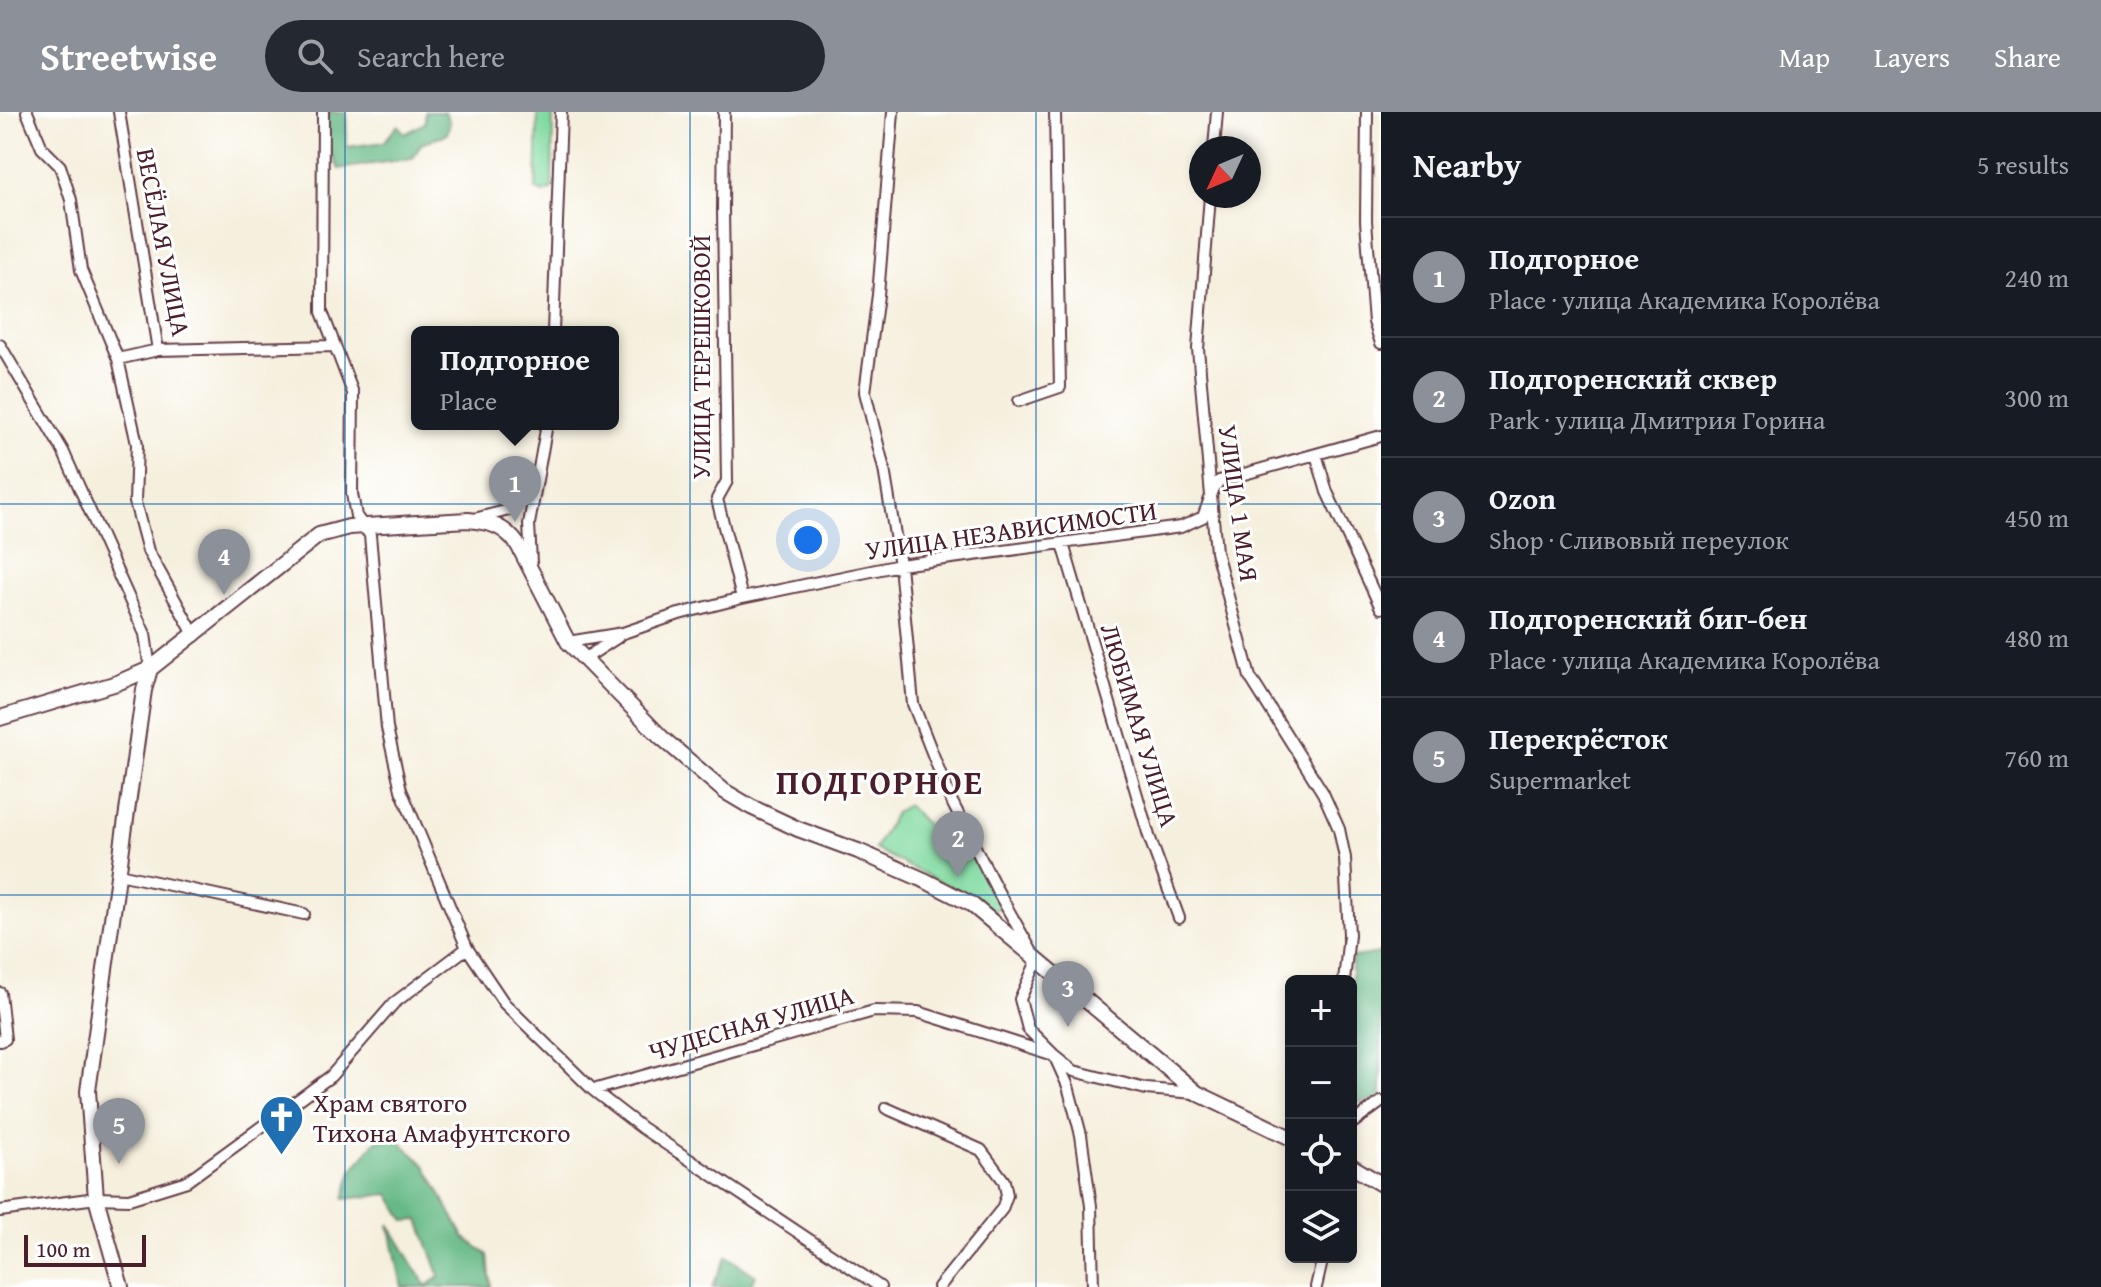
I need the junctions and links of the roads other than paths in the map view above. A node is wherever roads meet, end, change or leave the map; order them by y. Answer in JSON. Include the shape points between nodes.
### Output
{"nodes":[{"id":1,"x":27,"y":112,"type":"edge"},
{"id":2,"x":119,"y":112,"type":"edge"},
{"id":3,"x":323,"y":112,"type":"edge"},
{"id":4,"x":561,"y":112,"type":"edge"},
{"id":5,"x":724,"y":112,"type":"edge"},
{"id":6,"x":893,"y":112,"type":"edge"},
{"id":7,"x":1055,"y":112,"type":"edge"},
{"id":8,"x":1217,"y":112,"type":"edge"},
{"id":9,"x":1367,"y":112,"type":"edge"},
{"id":10,"x":1215,"y":136,"type":"edge"},
{"id":11,"x":1209,"y":208,"type":"edge"},
{"id":12,"x":553,"y":326,"type":"edge"},
{"id":13,"x":1381,"y":343,"type":"edge"},
{"id":14,"x":0,"y":345,"type":"edge"},
{"id":15,"x":335,"y":346,"type":"junction"},
{"id":16,"x":158,"y":350,"type":"junction"},
{"id":17,"x":118,"y":359,"type":"junction"},
{"id":18,"x":1019,"y":401,"type":"dead end"},
{"id":19,"x":546,"y":430,"type":"edge"},
{"id":20,"x":1381,"y":436,"type":"edge"},
{"id":21,"x":1316,"y":454,"type":"junction"},
{"id":22,"x":538,"y":475,"type":"junction"},
{"id":23,"x":1210,"y":500,"type":"junction"},
{"id":24,"x":509,"y":510,"type":"junction"},
{"id":25,"x":468,"y":520,"type":"junction"},
{"id":26,"x":529,"y":524,"type":"junction"},
{"id":27,"x":363,"y":527,"type":"junction"},
{"id":28,"x":508,"y":532,"type":"junction"},
{"id":29,"x":1063,"y":544,"type":"junction"},
{"id":30,"x":900,"y":565,"type":"junction"},
{"id":31,"x":532,"y":569,"type":"junction"},
{"id":32,"x":742,"y":598,"type":"junction"},
{"id":33,"x":1381,"y":608,"type":"edge"},
{"id":34,"x":623,"y":633,"type":"junction"},
{"id":35,"x":195,"y":636,"type":"junction"},
{"id":36,"x":568,"y":642,"type":"junction"},
{"id":37,"x":584,"y":659,"type":"junction"},
{"id":38,"x":150,"y":669,"type":"junction"},
{"id":39,"x":0,"y":718,"type":"edge"},
{"id":40,"x":119,"y":874,"type":"junction"},
{"id":41,"x":304,"y":914,"type":"dead end"},
{"id":42,"x":1179,"y":918,"type":"dead end"},
{"id":43,"x":467,"y":948,"type":"junction"},
{"id":44,"x":1037,"y":961,"type":"junction"},
{"id":45,"x":1345,"y":975,"type":"edge"},
{"id":46,"x":0,"y":993,"type":"edge"},
{"id":47,"x":0,"y":1041,"type":"edge"},
{"id":48,"x":1054,"y":1055,"type":"junction"},
{"id":49,"x":593,"y":1090,"type":"junction"},
{"id":50,"x":1197,"y":1093,"type":"junction"},
{"id":51,"x":1381,"y":1102,"type":"edge"},
{"id":52,"x":886,"y":1108,"type":"dead end"},
{"id":53,"x":1357,"y":1120,"type":"edge"},
{"id":54,"x":1285,"y":1135,"type":"edge"},
{"id":55,"x":1357,"y":1170,"type":"edge"},
{"id":56,"x":1381,"y":1184,"type":"edge"},
{"id":57,"x":96,"y":1198,"type":"junction"},
{"id":58,"x":0,"y":1211,"type":"edge"},
{"id":59,"x":1322,"y":1263,"type":"edge"},
{"id":60,"x":121,"y":1287,"type":"edge"},
{"id":61,"x":880,"y":1287,"type":"edge"},
{"id":62,"x":939,"y":1287,"type":"edge"},
{"id":63,"x":1093,"y":1287,"type":"edge"},
{"id":64,"x":1316,"y":1287,"type":"edge"}],
"edges":[{"from":1,"to":17,"type":"street","via":[[42,148],[60,166],[71,200],[81,270]]},
{"from":2,"to":16,"type":"street","name":"ВЕСЁЛАЯ УЛИЦА"},
{"from":3,"to":15,"type":"street","via":[[322,312]]},
{"from":4,"to":12,"type":"street"},
{"from":5,"to":32,"type":"street","name":"УЛИЦА ТЕРЕШКОВОЙ","via":[[727,481],[717,499]]},
{"from":6,"to":30,"type":"street","via":[[865,392]]},
{"from":7,"to":18,"type":"street","via":[[1060,387]]},
{"from":8,"to":10,"type":"street"},
{"from":9,"to":13,"type":"street","via":[[1366,221],[1374,322]]},
{"from":11,"to":23,"type":"street","name":"УЛИЦА 1 МАЯ","via":[[1198,349]]},
{"from":14,"to":38,"type":"street","via":[[63,451],[145,634]]},
{"from":15,"to":16,"type":"street","name":"ВЕСЁЛАЯ УЛИЦА"},
{"from":15,"to":27,"type":"street","via":[[353,393],[352,494]]},
{"from":16,"to":17,"type":"street"},
{"from":17,"to":35,"type":"street","via":[[137,444],[135,502],[148,551]]},
{"from":19,"to":22,"type":"street"},
{"from":20,"to":21,"type":"street","name":"УЛИЦА НЕЗАВИСИМОСТИ"},
{"from":21,"to":23,"type":"street","name":"УЛИЦА НЕЗАВИСИМОСТИ","via":[[1219,481]]},
{"from":21,"to":33,"type":"street","via":[[1327,492]]},
{"from":22,"to":24,"type":"street"},
{"from":22,"to":26,"type":"street"},
{"from":23,"to":29,"type":"street","name":"УЛИЦА НЕЗАВИСИМОСТИ","via":[[1194,523]]},
{"from":23,"to":45,"type":"street","name":"УЛИЦА 1 МАЯ","via":[[1216,552],[1250,677],[1323,793],[1339,829],[1349,935]]},
{"from":24,"to":25,"type":"street"},
{"from":24,"to":26,"type":"street","via":[[521,510]]},
{"from":24,"to":28,"type":"street","via":[[503,521]]},
{"from":25,"to":27,"type":"street"},
{"from":25,"to":28,"type":"street"},
{"from":26,"to":28,"type":"street","via":[[521,534]]},
{"from":26,"to":31,"type":"street"},
{"from":27,"to":35,"type":"street","via":[[333,530],[305,544]]},
{"from":27,"to":43,"type":"street","via":[[370,535],[387,728],[401,790]]},
{"from":28,"to":31,"type":"street"},
{"from":29,"to":30,"type":"street","name":"УЛИЦА НЕЗАВИСИМОСТИ"},
{"from":29,"to":42,"type":"street","name":"ЛЮБИМАЯ УЛИЦА","via":[[1149,836]]},
{"from":30,"to":32,"type":"street","name":"УЛИЦА НЕЗАВИСИМОСТИ"},
{"from":30,"to":44,"type":"street","via":[[913,704],[950,798]]},
{"from":31,"to":36,"type":"street"},
{"from":32,"to":34,"type":"street","name":"УЛИЦА НЕЗАВИСИМОСТИ"},
{"from":34,"to":36,"type":"street"},
{"from":34,"to":37,"type":"street"},
{"from":35,"to":38,"type":"street"},
{"from":36,"to":37,"type":"street"},
{"from":37,"to":44,"type":"street","via":[[724,791],[971,904]]},
{"from":38,"to":39,"type":"street"},
{"from":38,"to":40,"type":"street"},
{"from":40,"to":41,"type":"street"},
{"from":40,"to":57,"type":"street","via":[[88,1091]]},
{"from":43,"to":49,"type":"street","via":[[504,1003]]},
{"from":43,"to":57,"type":"street","via":[[394,1003],[331,1076],[187,1181],[129,1199]]},
{"from":44,"to":48,"type":"street","via":[[1020,999],[1028,1029]]},
{"from":44,"to":50,"type":"street"},
{"from":46,"to":47,"type":"street","via":[[5,1039]]},
{"from":48,"to":49,"type":"street","name":"ЧУДЕСНАЯ УЛИЦА","via":[[918,1012],[874,1011]]},
{"from":48,"to":50,"type":"street","name":"ЧУДЕСНАЯ УЛИЦА","via":[[1074,1071],[1146,1089]]},
{"from":48,"to":63,"type":"street","via":[[1081,1135],[1091,1206]]},
{"from":49,"to":61,"type":"street"},
{"from":50,"to":54,"type":"street"},
{"from":51,"to":53,"type":"street"},
{"from":52,"to":62,"type":"street","via":[[981,1150],[1004,1181],[1002,1209]]},
{"from":55,"to":56,"type":"street"},
{"from":57,"to":58,"type":"street"},
{"from":57,"to":60,"type":"street"},
{"from":59,"to":64,"type":"street"}]}
